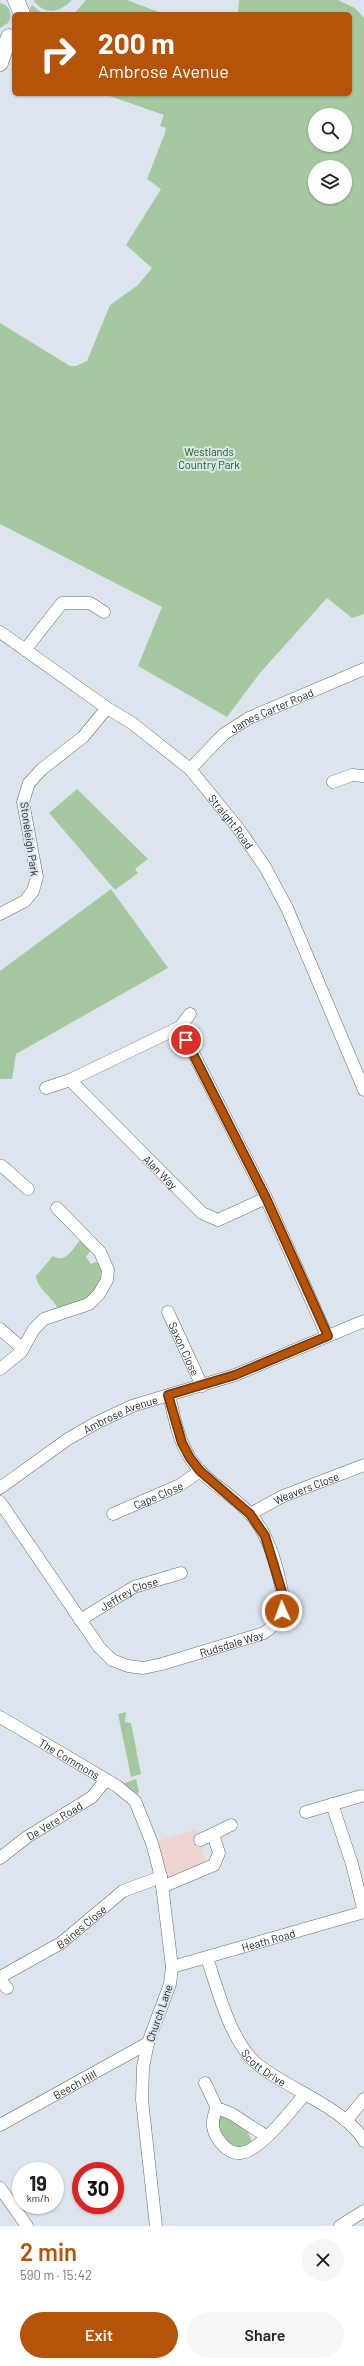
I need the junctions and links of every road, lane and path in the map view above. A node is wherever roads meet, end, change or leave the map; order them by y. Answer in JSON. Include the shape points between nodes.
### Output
{"nodes":[{"id":1,"x":8,"y":36,"type":"edge"},
{"id":2,"x":0,"y":63,"type":"edge"},
{"id":3,"x":104,"y":612,"type":"dead end"},
{"id":4,"x":0,"y":632,"type":"edge"},
{"id":5,"x":25,"y":650,"type":"junction"},
{"id":6,"x":364,"y":669,"type":"edge"},
{"id":7,"x":107,"y":708,"type":"junction"},
{"id":8,"x":190,"y":769,"type":"junction"},
{"id":9,"x":364,"y":776,"type":"edge"},
{"id":10,"x":333,"y":782,"type":"dead end"},
{"id":11,"x":0,"y":914,"type":"edge"},
{"id":12,"x":190,"y":1014,"type":"dead end"},
{"id":13,"x":180,"y":1026,"type":"junction"},
{"id":14,"x":70,"y":1080,"type":"junction"},
{"id":15,"x":46,"y":1088,"type":"dead end"},
{"id":16,"x":364,"y":1090,"type":"edge"},
{"id":17,"x":3,"y":1165,"type":"edge"},
{"id":18,"x":28,"y":1189,"type":"dead end"},
{"id":19,"x":266,"y":1198,"type":"junction"},
{"id":20,"x":57,"y":1208,"type":"dead end"},
{"id":21,"x":168,"y":1312,"type":"dead end"},
{"id":22,"x":364,"y":1321,"type":"edge"},
{"id":23,"x":0,"y":1329,"type":"edge"},
{"id":24,"x":328,"y":1336,"type":"junction"},
{"id":25,"x":23,"y":1349,"type":"junction"},
{"id":26,"x":0,"y":1369,"type":"edge"},
{"id":27,"x":202,"y":1386,"type":"junction"},
{"id":28,"x":168,"y":1395,"type":"junction"},
{"id":29,"x":363,"y":1469,"type":"edge"},
{"id":30,"x":200,"y":1471,"type":"junction"},
{"id":31,"x":0,"y":1488,"type":"edge"},
{"id":32,"x":0,"y":1502,"type":"edge"},
{"id":33,"x":114,"y":1514,"type":"dead end"},
{"id":34,"x":250,"y":1514,"type":"junction"},
{"id":35,"x":181,"y":1573,"type":"dead end"},
{"id":36,"x":80,"y":1620,"type":"junction"},
{"id":37,"x":0,"y":1717,"type":"edge"},
{"id":38,"x":106,"y":1780,"type":"junction"},
{"id":39,"x":361,"y":1796,"type":"dead end"},
{"id":40,"x":136,"y":1804,"type":"joint"},
{"id":41,"x":332,"y":1804,"type":"junction"},
{"id":42,"x":306,"y":1812,"type":"dead end"},
{"id":43,"x":231,"y":1825,"type":"dead end"},
{"id":44,"x":213,"y":1834,"type":"junction"},
{"id":45,"x":200,"y":1840,"type":"dead end"},
{"id":46,"x":0,"y":1858,"type":"edge"},
{"id":47,"x":161,"y":1882,"type":"junction"},
{"id":48,"x":364,"y":1912,"type":"edge"},
{"id":49,"x":207,"y":1958,"type":"junction"},
{"id":50,"x":172,"y":1967,"type":"junction"},
{"id":51,"x":0,"y":1977,"type":"edge"},
{"id":52,"x":148,"y":2043,"type":"junction"},
{"id":53,"x":205,"y":2083,"type":"dead end"},
{"id":54,"x":305,"y":2094,"type":"junction"},
{"id":55,"x":364,"y":2099,"type":"edge"},
{"id":56,"x":217,"y":2108,"type":"junction"},
{"id":57,"x":346,"y":2121,"type":"junction"},
{"id":58,"x":0,"y":2125,"type":"edge"},
{"id":59,"x":266,"y":2136,"type":"junction"},
{"id":60,"x":364,"y":2141,"type":"edge"},
{"id":61,"x":0,"y":2188,"type":"edge"},
{"id":62,"x":364,"y":2210,"type":"edge"},
{"id":63,"x":27,"y":2226,"type":"edge"},
{"id":64,"x":156,"y":2226,"type":"edge"},
{"id":65,"x":340,"y":2226,"type":"edge"}],
"edges":[{"from":1,"to":2,"type":"main road"},
{"from":3,"to":5,"type":"street","via":[[90,603],[62,603]]},
{"from":4,"to":5,"type":"street","name":"Straight Road"},
{"from":5,"to":7,"type":"street","name":"Straight Road"},
{"from":6,"to":8,"type":"street","name":"James Carter Road","via":[[249,718],[224,734]]},
{"from":7,"to":8,"type":"street","name":"Straight Road","via":[[132,723]]},
{"from":7,"to":11,"type":"street","name":"Stoneleigh Park","via":[[83,737],[42,769],[29,783],[23,802],[37,877],[33,891],[25,901]]},
{"from":8,"to":16,"type":"street","name":"Straight Road","via":[[238,828],[287,908]]},
{"from":9,"to":10,"type":"street","via":[[352,775]]},
{"from":12,"to":13,"type":"street"},
{"from":13,"to":14,"type":"street"},
{"from":13,"to":19,"type":"street"},
{"from":14,"to":15,"type":"street"},
{"from":14,"to":19,"type":"street","name":"Alan Way","via":[[202,1213],[218,1220]]},
{"from":17,"to":18,"type":"street"},
{"from":19,"to":24,"type":"street"},
{"from":20,"to":25,"type":"street","via":[[100,1252],[108,1270],[107,1280],[89,1304],[44,1319],[34,1329]]},
{"from":21,"to":27,"type":"street","name":"Saxon Close"},
{"from":22,"to":24,"type":"street","name":"Ambrose Avenue"},
{"from":23,"to":25,"type":"street"},
{"from":24,"to":27,"type":"street","name":"Ambrose Avenue"},
{"from":25,"to":26,"type":"street"},
{"from":27,"to":28,"type":"street","name":"Ambrose Avenue"},
{"from":28,"to":30,"type":"street","name":"Rudsdale Way","via":[[182,1443]]},
{"from":28,"to":31,"type":"street","name":"Ambrose Avenue","via":[[132,1406],[96,1423],[68,1439]]},
{"from":29,"to":34,"type":"street","name":"Weavers Close","via":[[283,1496]]},
{"from":30,"to":33,"type":"street","name":"Cape Close","via":[[180,1485]]},
{"from":30,"to":34,"type":"street","name":"Rudsdale Way"},
{"from":32,"to":36,"type":"street","name":"Rudsdale Way"},
{"from":34,"to":36,"type":"street","name":"Rudsdale Way","via":[[265,1536],[284,1603],[276,1624],[264,1633],[142,1668],[112,1660],[99,1647]]},
{"from":35,"to":36,"type":"street","name":"Jeffrey Close","via":[[134,1587]]},
{"from":37,"to":38,"type":"street","name":"The Commons"},
{"from":38,"to":40,"type":"street","name":"The Commons","via":[[117,1786]]},
{"from":38,"to":46,"type":"street","name":"De Vere Road","via":[[92,1797]]},
{"from":39,"to":41,"type":"street"},
{"from":40,"to":47,"type":"street","name":"Church Lane","via":[[152,1843]]},
{"from":41,"to":42,"type":"street"},
{"from":41,"to":48,"type":"street","via":[[352,1864]]},
{"from":43,"to":44,"type":"street"},
{"from":44,"to":45,"type":"street"},
{"from":44,"to":47,"type":"street","name":"Baines Close","via":[[219,1853],[214,1865]]},
{"from":47,"to":50,"type":"street","name":"Church Lane"},
{"from":47,"to":51,"type":"street","name":"Baines Close","via":[[123,1891],[61,1943]]},
{"from":48,"to":49,"type":"street","name":"Heath Road"},
{"from":49,"to":50,"type":"street","name":"Heath Road"},
{"from":49,"to":54,"type":"street","name":"Scott Drive","via":[[235,2034],[245,2049],[255,2062]]},
{"from":50,"to":52,"type":"street","name":"Church Lane","via":[[170,1984]]},
{"from":52,"to":58,"type":"street","name":"Beech Hill"},
{"from":52,"to":64,"type":"street","name":"Church Lane","via":[[143,2067],[142,2100]]},
{"from":53,"to":56,"type":"street"},
{"from":54,"to":57,"type":"street","name":"Scott Drive"},
{"from":54,"to":59,"type":"street"},
{"from":55,"to":57,"type":"street"},
{"from":56,"to":59,"type":"street","via":[[232,2114]]},
{"from":56,"to":59,"type":"street","via":[[212,2119],[215,2135],[225,2148],[240,2154],[254,2148]]},
{"from":57,"to":60,"type":"street","name":"Scott Drive"},
{"from":61,"to":63,"type":"street"},
{"from":62,"to":65,"type":"street"}]}
